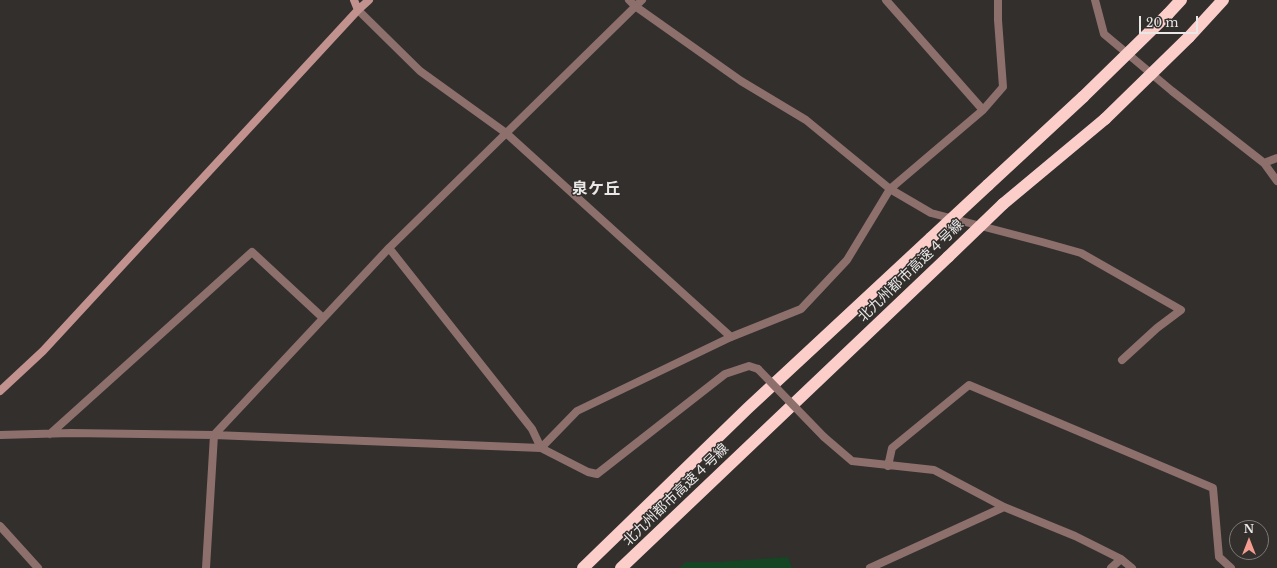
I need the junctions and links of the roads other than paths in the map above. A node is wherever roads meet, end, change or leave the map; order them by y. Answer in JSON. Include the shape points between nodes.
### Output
{"nodes":[{"id":1,"x":354,"y":0,"type":"edge"},
{"id":2,"x":370,"y":0,"type":"edge"},
{"id":3,"x":629,"y":0,"type":"edge"},
{"id":4,"x":642,"y":0,"type":"edge"},
{"id":5,"x":886,"y":0,"type":"edge"},
{"id":6,"x":998,"y":0,"type":"edge"},
{"id":7,"x":1095,"y":0,"type":"edge"},
{"id":8,"x":1181,"y":0,"type":"edge"},
{"id":9,"x":1224,"y":0,"type":"edge"},
{"id":10,"x":635,"y":6,"type":"junction"},
{"id":11,"x":358,"y":10,"type":"junction"},
{"id":12,"x":983,"y":110,"type":"junction"},
{"id":13,"x":506,"y":133,"type":"junction"},
{"id":14,"x":1277,"y":158,"type":"edge"},
{"id":15,"x":1264,"y":164,"type":"junction"},
{"id":16,"x":1277,"y":180,"type":"edge"},
{"id":17,"x":890,"y":190,"type":"junction"},
{"id":18,"x":389,"y":248,"type":"junction"},
{"id":19,"x":323,"y":318,"type":"junction"},
{"id":20,"x":731,"y":337,"type":"junction"},
{"id":21,"x":1122,"y":360,"type":"dead end"},
{"id":22,"x":0,"y":391,"type":"edge"},
{"id":23,"x":50,"y":434,"type":"junction"},
{"id":24,"x":0,"y":435,"type":"edge"},
{"id":25,"x":214,"y":435,"type":"junction"},
{"id":26,"x":541,"y":448,"type":"junction"},
{"id":27,"x":888,"y":466,"type":"junction"},
{"id":28,"x":1004,"y":507,"type":"junction"},
{"id":29,"x":0,"y":526,"type":"edge"},
{"id":30,"x":1121,"y":558,"type":"junction"},
{"id":31,"x":38,"y":568,"type":"edge"},
{"id":32,"x":206,"y":568,"type":"edge"},
{"id":33,"x":583,"y":568,"type":"edge"},
{"id":34,"x":621,"y":568,"type":"edge"},
{"id":35,"x":870,"y":568,"type":"edge"},
{"id":36,"x":1111,"y":568,"type":"edge"},
{"id":37,"x":1132,"y":568,"type":"edge"},
{"id":38,"x":1231,"y":568,"type":"edge"}],
"edges":[{"from":1,"to":11,"type":"street"},
{"from":2,"to":11,"type":"street"},
{"from":3,"to":10,"type":"street"},
{"from":4,"to":10,"type":"street"},
{"from":5,"to":12,"type":"street"},
{"from":6,"to":12,"type":"street","via":[[1003,87]]},
{"from":7,"to":15,"type":"street","via":[[1104,34]]},
{"from":8,"to":33,"type":"highway","name":"北九州都市高速４号線","bridge":true,"via":[[1083,97],[748,408]]},
{"from":9,"to":34,"type":"highway","name":"北九州都市高速４号線","bridge":true,"via":[[1105,119],[1003,204]]},
{"from":10,"to":13,"type":"street"},
{"from":10,"to":17,"type":"street","via":[[741,81],[806,120]]},
{"from":11,"to":13,"type":"street","via":[[420,71]]},
{"from":11,"to":22,"type":"street","via":[[43,351]]},
{"from":12,"to":17,"type":"street"},
{"from":13,"to":18,"type":"street"},
{"from":13,"to":20,"type":"street"},
{"from":14,"to":15,"type":"street"},
{"from":15,"to":16,"type":"street"},
{"from":17,"to":20,"type":"street","via":[[847,260],[801,309]]},
{"from":17,"to":21,"type":"street","via":[[931,213],[1081,253],[1181,310]]},
{"from":18,"to":19,"type":"street"},
{"from":18,"to":26,"type":"street","via":[[532,429]]},
{"from":19,"to":23,"type":"street","via":[[252,252]]},
{"from":19,"to":25,"type":"street"},
{"from":20,"to":26,"type":"street","via":[[577,411]]},
{"from":23,"to":24,"type":"street"},
{"from":23,"to":25,"type":"street"},
{"from":25,"to":26,"type":"street"},
{"from":25,"to":32,"type":"street"},
{"from":26,"to":27,"type":"street","bridge":true,"via":[[597,474],[725,374],[750,366],[758,369],[852,462]]},
{"from":27,"to":28,"type":"street","via":[[934,470]]},
{"from":27,"to":38,"type":"street","via":[[892,448],[969,385],[1213,488],[1219,557]]},
{"from":28,"to":30,"type":"street"},
{"from":28,"to":35,"type":"street"},
{"from":29,"to":31,"type":"street"},
{"from":30,"to":36,"type":"street"},
{"from":30,"to":37,"type":"street"}]}
